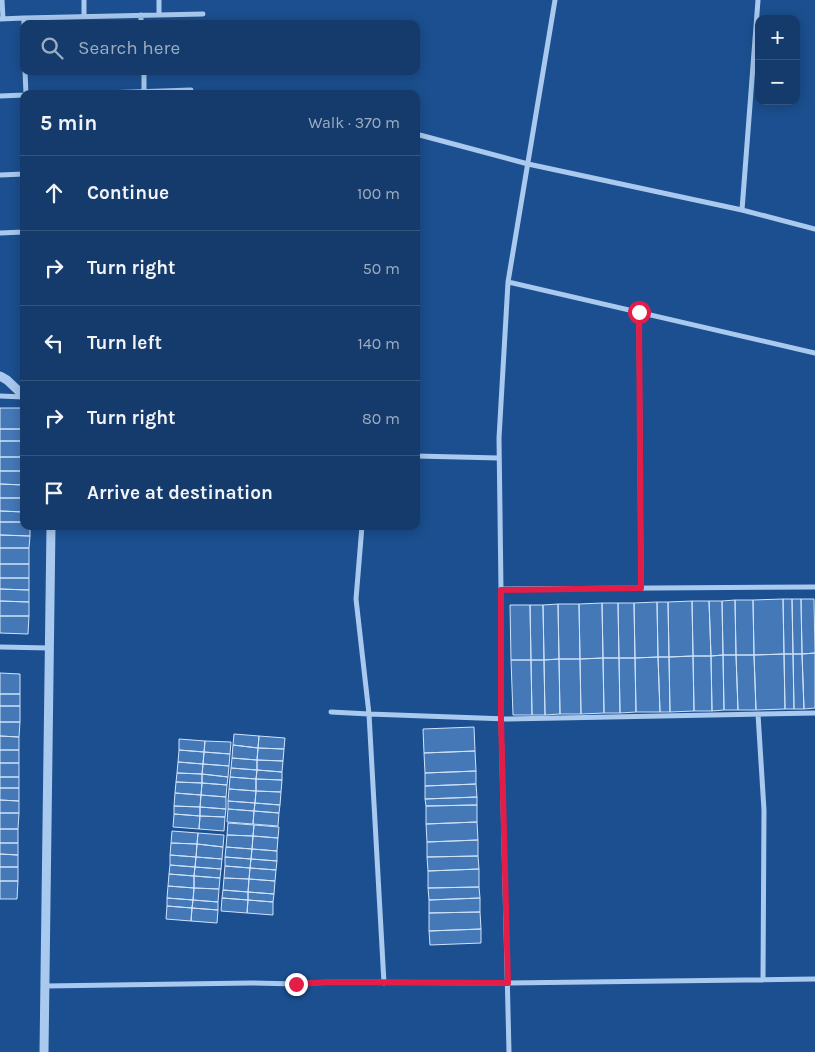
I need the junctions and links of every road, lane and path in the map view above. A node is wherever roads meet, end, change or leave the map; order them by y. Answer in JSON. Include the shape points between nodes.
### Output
{"nodes":[{"id":1,"x":2,"y":0,"type":"edge"},
{"id":2,"x":84,"y":0,"type":"edge"},
{"id":3,"x":159,"y":0,"type":"edge"},
{"id":4,"x":555,"y":0,"type":"edge"},
{"id":5,"x":758,"y":0,"type":"edge"},
{"id":6,"x":159,"y":14,"type":"junction"},
{"id":7,"x":203,"y":14,"type":"dead end"},
{"id":8,"x":141,"y":15,"type":"junction"},
{"id":9,"x":84,"y":16,"type":"junction"},
{"id":10,"x":1,"y":19,"type":"edge"},
{"id":11,"x":36,"y":20,"type":"edge"},
{"id":12,"x":142,"y":20,"type":"edge"},
{"id":13,"x":20,"y":21,"type":"edge"},
{"id":14,"x":25,"y":75,"type":"edge"},
{"id":15,"x":144,"y":75,"type":"edge"},
{"id":16,"x":25,"y":90,"type":"edge"},
{"id":17,"x":144,"y":90,"type":"edge"},
{"id":18,"x":20,"y":94,"type":"edge"},
{"id":19,"x":0,"y":96,"type":"edge"},
{"id":20,"x":420,"y":135,"type":"edge"},
{"id":21,"x":528,"y":164,"type":"junction"},
{"id":22,"x":20,"y":174,"type":"edge"},
{"id":23,"x":0,"y":175,"type":"edge"},
{"id":24,"x":742,"y":210,"type":"junction"},
{"id":25,"x":815,"y":229,"type":"edge"},
{"id":26,"x":20,"y":232,"type":"edge"},
{"id":27,"x":0,"y":233,"type":"edge"},
{"id":28,"x":508,"y":282,"type":"junction"},
{"id":29,"x":639,"y":312,"type":"junction"},
{"id":30,"x":815,"y":353,"type":"edge"},
{"id":31,"x":0,"y":376,"type":"edge"},
{"id":32,"x":20,"y":392,"type":"edge"},
{"id":33,"x":0,"y":396,"type":"edge"},
{"id":34,"x":20,"y":396,"type":"edge"},
{"id":35,"x":420,"y":456,"type":"edge"},
{"id":36,"x":499,"y":458,"type":"junction"},
{"id":37,"x":51,"y":530,"type":"edge"},
{"id":38,"x":362,"y":530,"type":"edge"},
{"id":39,"x":815,"y":587,"type":"edge"},
{"id":40,"x":641,"y":588,"type":"junction"},
{"id":41,"x":501,"y":590,"type":"junction"},
{"id":42,"x":0,"y":647,"type":"edge"},
{"id":43,"x":49,"y":648,"type":"junction"},
{"id":44,"x":331,"y":712,"type":"dead end"},
{"id":45,"x":815,"y":713,"type":"edge"},
{"id":46,"x":369,"y":714,"type":"junction"},
{"id":47,"x":758,"y":714,"type":"junction"},
{"id":48,"x":501,"y":719,"type":"junction"},
{"id":49,"x":815,"y":979,"type":"edge"},
{"id":50,"x":763,"y":980,"type":"junction"},
{"id":51,"x":384,"y":983,"type":"junction"},
{"id":52,"x":508,"y":983,"type":"junction"},
{"id":53,"x":45,"y":986,"type":"junction"},
{"id":54,"x":44,"y":1052,"type":"edge"},
{"id":55,"x":509,"y":1052,"type":"edge"}],
"edges":[{"from":1,"to":10,"type":"street"},
{"from":2,"to":9,"type":"street"},
{"from":3,"to":6,"type":"street"},
{"from":4,"to":21,"type":"street"},
{"from":5,"to":24,"type":"street"},
{"from":6,"to":7,"type":"street"},
{"from":6,"to":8,"type":"street"},
{"from":8,"to":9,"type":"street"},
{"from":8,"to":12,"type":"street"},
{"from":9,"to":11,"type":"street"},
{"from":10,"to":13,"type":"street"},
{"from":14,"to":16,"type":"street"},
{"from":15,"to":17,"type":"street"},
{"from":18,"to":19,"type":"street"},
{"from":20,"to":21,"type":"street"},
{"from":21,"to":24,"type":"street"},
{"from":21,"to":28,"type":"street"},
{"from":22,"to":23,"type":"street"},
{"from":24,"to":25,"type":"street"},
{"from":26,"to":27,"type":"street"},
{"from":28,"to":29,"type":"street"},
{"from":28,"to":36,"type":"street"},
{"from":29,"to":30,"type":"street"},
{"from":29,"to":40,"type":"street"},
{"from":31,"to":32,"type":"street"},
{"from":33,"to":34,"type":"street"},
{"from":35,"to":36,"type":"street"},
{"from":36,"to":41,"type":"street"},
{"from":37,"to":43,"type":"street"},
{"from":38,"to":46,"type":"street","via":[[356,599]]},
{"from":39,"to":40,"type":"street"},
{"from":40,"to":41,"type":"street"},
{"from":41,"to":48,"type":"street"},
{"from":42,"to":43,"type":"street"},
{"from":43,"to":53,"type":"street"},
{"from":44,"to":46,"type":"street"},
{"from":45,"to":47,"type":"street"},
{"from":46,"to":48,"type":"street"},
{"from":46,"to":51,"type":"street"},
{"from":47,"to":48,"type":"street"},
{"from":47,"to":50,"type":"street","via":[[764,810]]},
{"from":48,"to":52,"type":"street"},
{"from":49,"to":50,"type":"street"},
{"from":50,"to":52,"type":"street"},
{"from":51,"to":52,"type":"street"},
{"from":51,"to":53,"type":"street"},
{"from":52,"to":55,"type":"street"},
{"from":53,"to":54,"type":"street"}]}
